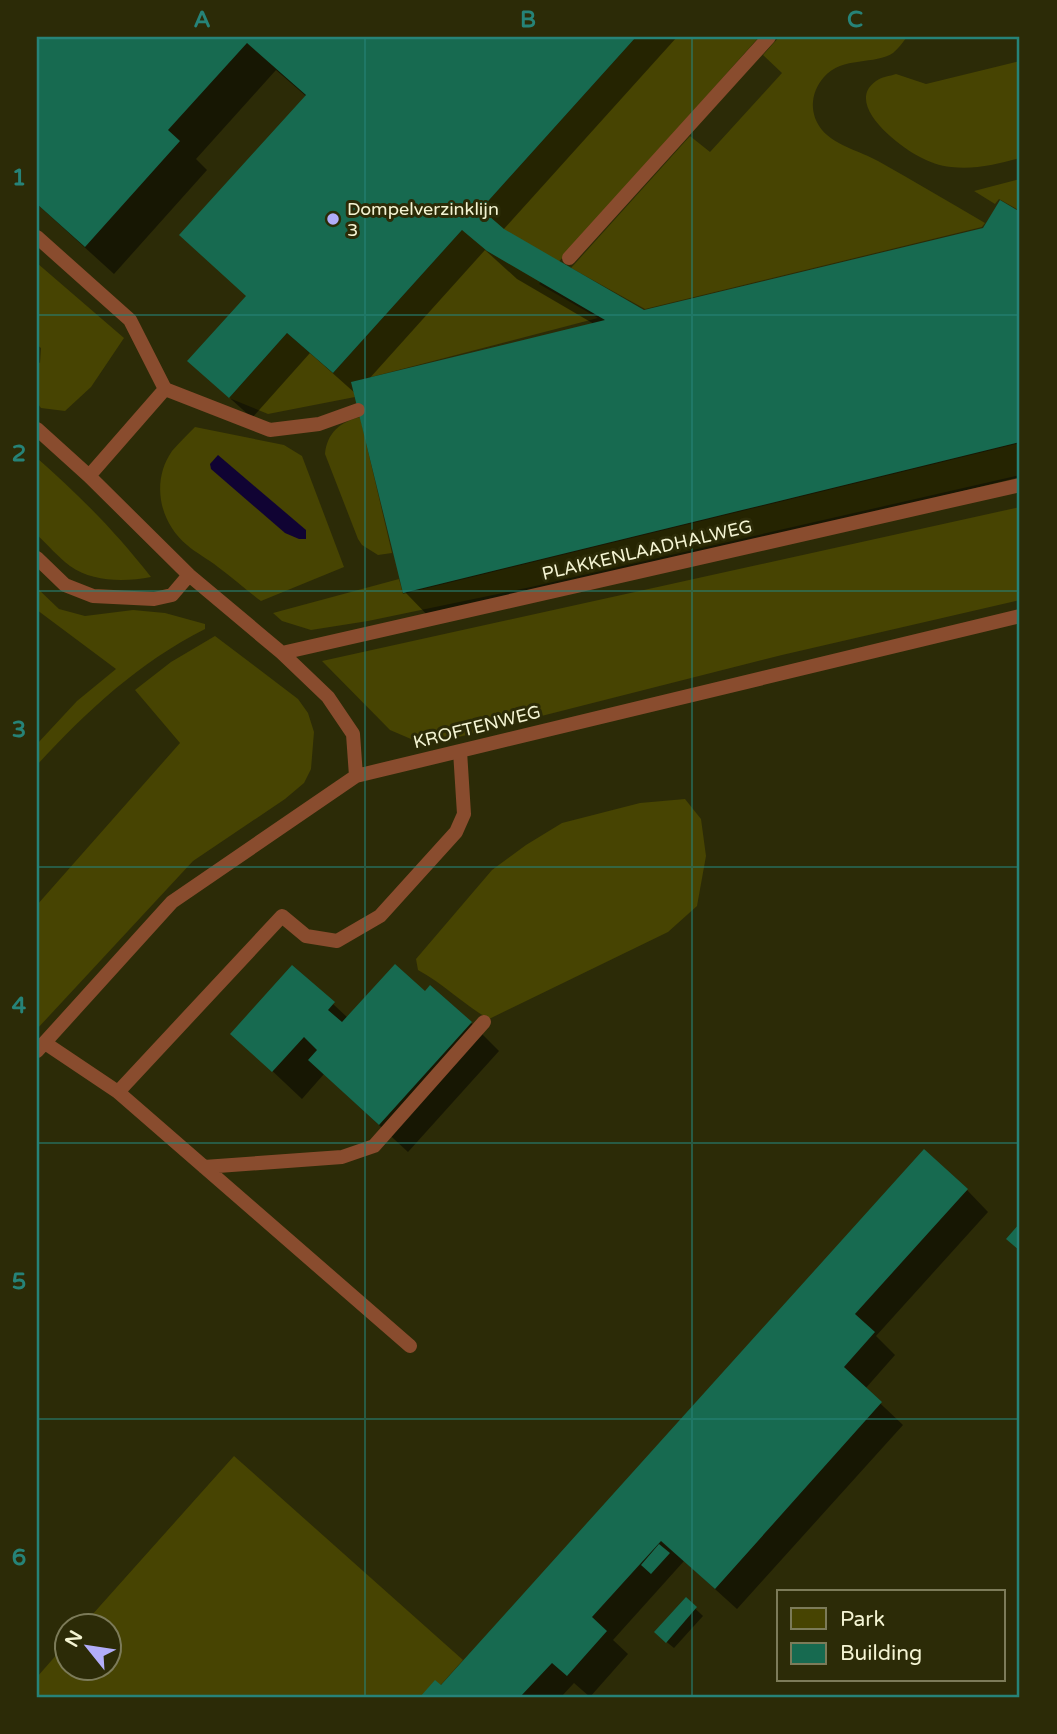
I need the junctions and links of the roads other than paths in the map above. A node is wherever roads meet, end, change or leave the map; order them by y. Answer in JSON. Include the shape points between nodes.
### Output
{"nodes":[{"id":1,"x":769,"y":37,"type":"edge"},
{"id":2,"x":37,"y":237,"type":"edge"},
{"id":3,"x":569,"y":258,"type":"dead end"},
{"id":4,"x":164,"y":389,"type":"junction"},
{"id":5,"x":358,"y":410,"type":"dead end"},
{"id":6,"x":37,"y":429,"type":"edge"},
{"id":7,"x":89,"y":476,"type":"junction"},
{"id":8,"x":1020,"y":485,"type":"edge"},
{"id":9,"x":37,"y":558,"type":"edge"},
{"id":10,"x":189,"y":575,"type":"junction"},
{"id":11,"x":1020,"y":616,"type":"edge"},
{"id":12,"x":282,"y":653,"type":"junction"},
{"id":13,"x":460,"y":751,"type":"junction"},
{"id":14,"x":356,"y":776,"type":"junction"},
{"id":15,"x":484,"y":1022,"type":"dead end"},
{"id":16,"x":41,"y":1047,"type":"edge"},
{"id":17,"x":118,"y":1091,"type":"junction"},
{"id":18,"x":204,"y":1167,"type":"junction"},
{"id":19,"x":410,"y":1346,"type":"dead end"}],
"edges":[{"from":1,"to":3,"type":"lane"},
{"from":2,"to":4,"type":"lane","via":[[130,320]]},
{"from":4,"to":5,"type":"lane","via":[[270,430],[319,424]]},
{"from":4,"to":7,"type":"lane"},
{"from":6,"to":7,"type":"lane"},
{"from":7,"to":10,"type":"lane"},
{"from":8,"to":12,"type":"lane","name":"PLAKKENLAADHALWEG"},
{"from":9,"to":10,"type":"lane","via":[[65,585],[93,596],[154,599],[172,595]]},
{"from":10,"to":12,"type":"lane"},
{"from":11,"to":13,"type":"lane","name":"KROFTENWEG"},
{"from":12,"to":14,"type":"lane","via":[[328,697],[353,734]]},
{"from":13,"to":14,"type":"lane","name":"KROFTENWEG"},
{"from":13,"to":17,"type":"lane","via":[[464,814],[456,831],[380,916],[337,941],[306,936],[282,916]]},
{"from":14,"to":16,"type":"lane","name":"KROFTENWEG","via":[[172,902]]},
{"from":15,"to":18,"type":"lane","via":[[374,1146],[342,1157]]},
{"from":16,"to":17,"type":"lane"},
{"from":17,"to":18,"type":"lane"},
{"from":18,"to":19,"type":"lane"}]}
